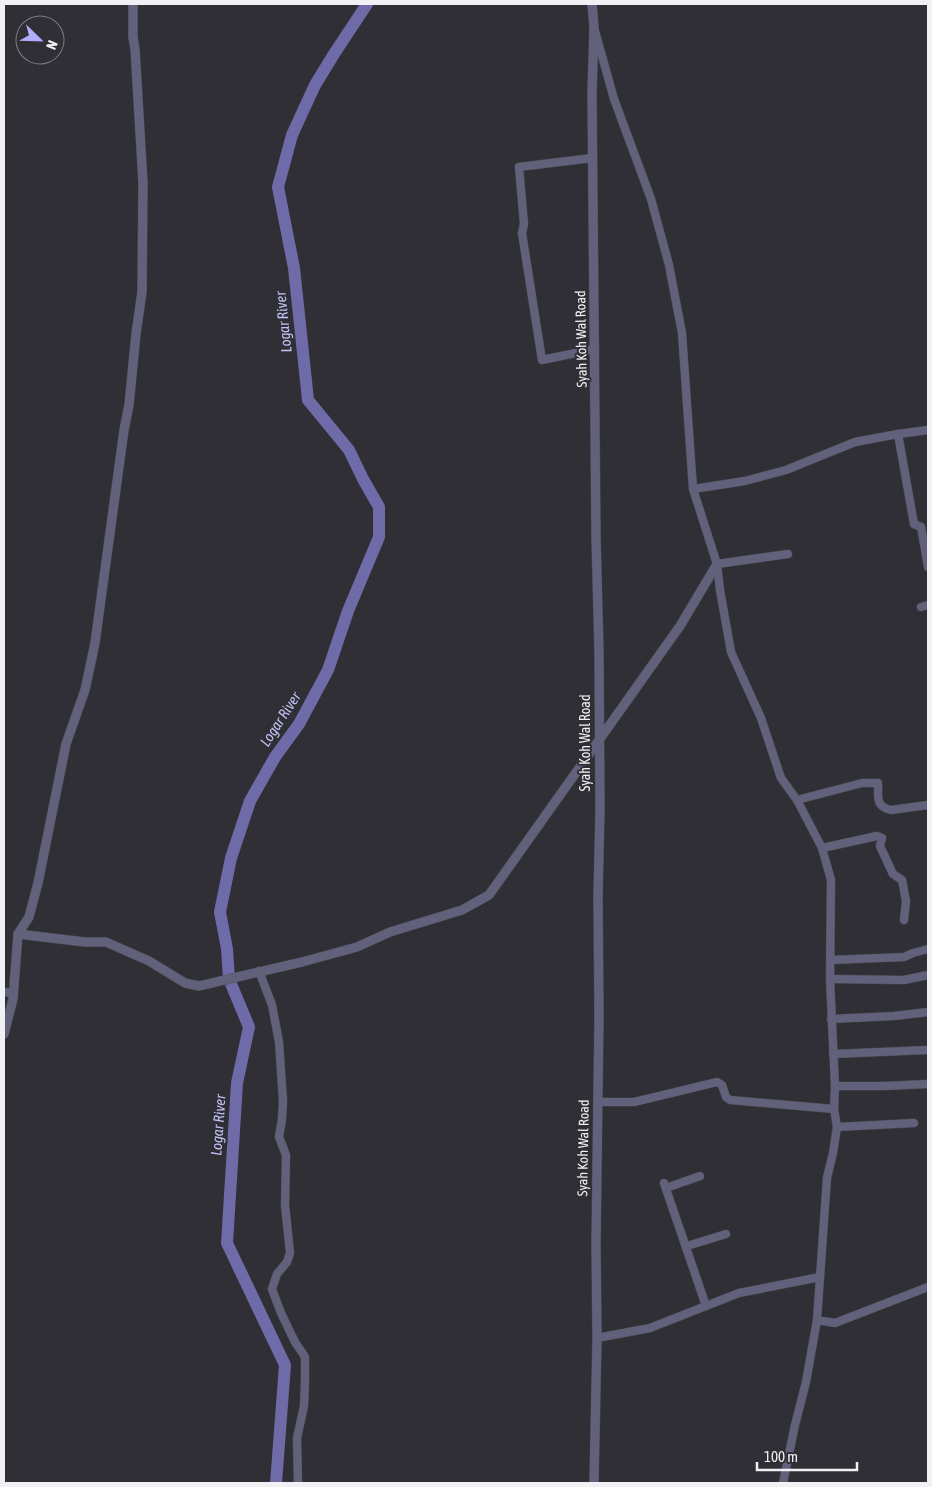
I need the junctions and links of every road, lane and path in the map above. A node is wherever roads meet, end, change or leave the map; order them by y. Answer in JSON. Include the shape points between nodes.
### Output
{"nodes":[{"id":1,"x":133,"y":4,"type":"edge"},
{"id":2,"x":592,"y":4,"type":"edge"},
{"id":3,"x":594,"y":27,"type":"junction"},
{"id":4,"x":592,"y":158,"type":"junction"},
{"id":5,"x":595,"y":349,"type":"junction"},
{"id":6,"x":928,"y":430,"type":"edge"},
{"id":7,"x":898,"y":434,"type":"junction"},
{"id":8,"x":693,"y":489,"type":"junction"},
{"id":9,"x":788,"y":554,"type":"dead end"},
{"id":10,"x":717,"y":564,"type":"junction"},
{"id":11,"x":928,"y":567,"type":"edge"},
{"id":12,"x":599,"y":742,"type":"junction"},
{"id":13,"x":796,"y":800,"type":"junction"},
{"id":14,"x":928,"y":805,"type":"edge"},
{"id":15,"x":822,"y":848,"type":"junction"},
{"id":16,"x":904,"y":920,"type":"dead end"},
{"id":17,"x":18,"y":934,"type":"junction"},
{"id":18,"x":928,"y":949,"type":"edge"},
{"id":19,"x":831,"y":960,"type":"junction"},
{"id":20,"x":259,"y":971,"type":"junction"},
{"id":21,"x":928,"y":976,"type":"edge"},
{"id":22,"x":830,"y":979,"type":"junction"},
{"id":23,"x":8,"y":993,"type":"edge"},
{"id":24,"x":928,"y":1012,"type":"edge"},
{"id":25,"x":831,"y":1019,"type":"junction"},
{"id":26,"x":4,"y":1034,"type":"edge"},
{"id":27,"x":928,"y":1050,"type":"edge"},
{"id":28,"x":833,"y":1054,"type":"junction"},
{"id":29,"x":928,"y":1084,"type":"edge"},
{"id":30,"x":835,"y":1086,"type":"junction"},
{"id":31,"x":598,"y":1102,"type":"junction"},
{"id":32,"x":834,"y":1109,"type":"junction"},
{"id":33,"x":914,"y":1123,"type":"dead end"},
{"id":34,"x":837,"y":1127,"type":"junction"},
{"id":35,"x":700,"y":1176,"type":"dead end"},
{"id":36,"x":726,"y":1234,"type":"dead end"},
{"id":37,"x":687,"y":1246,"type":"junction"},
{"id":38,"x":820,"y":1277,"type":"junction"},
{"id":39,"x":928,"y":1287,"type":"edge"},
{"id":40,"x":706,"y":1306,"type":"junction"},
{"id":41,"x":817,"y":1320,"type":"junction"},
{"id":42,"x":597,"y":1338,"type":"junction"},
{"id":43,"x":298,"y":1483,"type":"edge"},
{"id":44,"x":594,"y":1483,"type":"edge"},
{"id":45,"x":783,"y":1483,"type":"edge"}],
"edges":[{"from":1,"to":17,"type":"street","via":[[143,183],[143,254],[142,292],[129,404],[95,643],[85,690],[66,744],[38,883],[29,917]]},
{"from":2,"to":3,"type":"street","name":"Syah Koh Wal Road"},
{"from":3,"to":4,"type":"street","name":"Syah Koh Wal Road"},
{"from":3,"to":8,"type":"street","via":[[614,98],[652,199],[669,265],[682,333]]},
{"from":4,"to":5,"type":"street","name":"Syah Koh Wal Road"},
{"from":4,"to":5,"type":"street","via":[[519,167],[522,233],[542,360]]},
{"from":5,"to":12,"type":"street","name":"Syah Koh Wal Road"},
{"from":6,"to":7,"type":"street"},
{"from":7,"to":8,"type":"street","via":[[855,442],[778,472],[745,481]]},
{"from":7,"to":11,"type":"street","via":[[914,524],[921,527]]},
{"from":8,"to":10,"type":"street"},
{"from":9,"to":10,"type":"street"},
{"from":10,"to":12,"type":"street","via":[[680,626]]},
{"from":10,"to":13,"type":"street","via":[[731,652],[761,718],[781,778]]},
{"from":12,"to":20,"type":"street","via":[[489,895],[462,910],[390,932],[357,947]]},
{"from":12,"to":31,"type":"street","name":"Syah Koh Wal Road"},
{"from":13,"to":14,"type":"street","via":[[862,782],[878,782],[877,798],[880,805],[888,810]]},
{"from":13,"to":15,"type":"street"},
{"from":15,"to":16,"type":"street","via":[[877,836],[882,838],[880,846],[893,874],[902,880],[906,901]]},
{"from":15,"to":19,"type":"street","via":[[831,880]]},
{"from":17,"to":20,"type":"street","via":[[106,942],[149,961],[185,983],[199,986]]},
{"from":17,"to":23,"type":"street"},
{"from":18,"to":19,"type":"street","via":[[904,957]]},
{"from":19,"to":22,"type":"street"},
{"from":20,"to":43,"type":"street","via":[[272,1005],[279,1042],[283,1101],[279,1137],[286,1155],[285,1205],[290,1253],[272,1289],[280,1313],[305,1357],[304,1406],[297,1438]]},
{"from":21,"to":22,"type":"street","via":[[904,980]]},
{"from":22,"to":25,"type":"street"},
{"from":23,"to":26,"type":"street","via":[[13,999]]},
{"from":24,"to":25,"type":"street"},
{"from":25,"to":28,"type":"street"},
{"from":27,"to":28,"type":"street"},
{"from":28,"to":30,"type":"street"},
{"from":29,"to":30,"type":"street"},
{"from":30,"to":32,"type":"street"},
{"from":31,"to":32,"type":"street","via":[[634,1102],[717,1082],[730,1100]]},
{"from":31,"to":42,"type":"street","name":"Syah Koh Wal Road"},
{"from":32,"to":34,"type":"street"},
{"from":33,"to":34,"type":"street"},
{"from":34,"to":38,"type":"street","via":[[827,1178]]},
{"from":35,"to":37,"type":"street","via":[[665,1185]]},
{"from":36,"to":37,"type":"street"},
{"from":37,"to":40,"type":"street"},
{"from":38,"to":40,"type":"street","via":[[739,1293]]},
{"from":38,"to":41,"type":"street"},
{"from":39,"to":41,"type":"street","via":[[835,1323]]},
{"from":40,"to":42,"type":"street","via":[[650,1328]]},
{"from":41,"to":45,"type":"street"},
{"from":42,"to":44,"type":"street","name":"Syah Koh Wal Road"}]}
